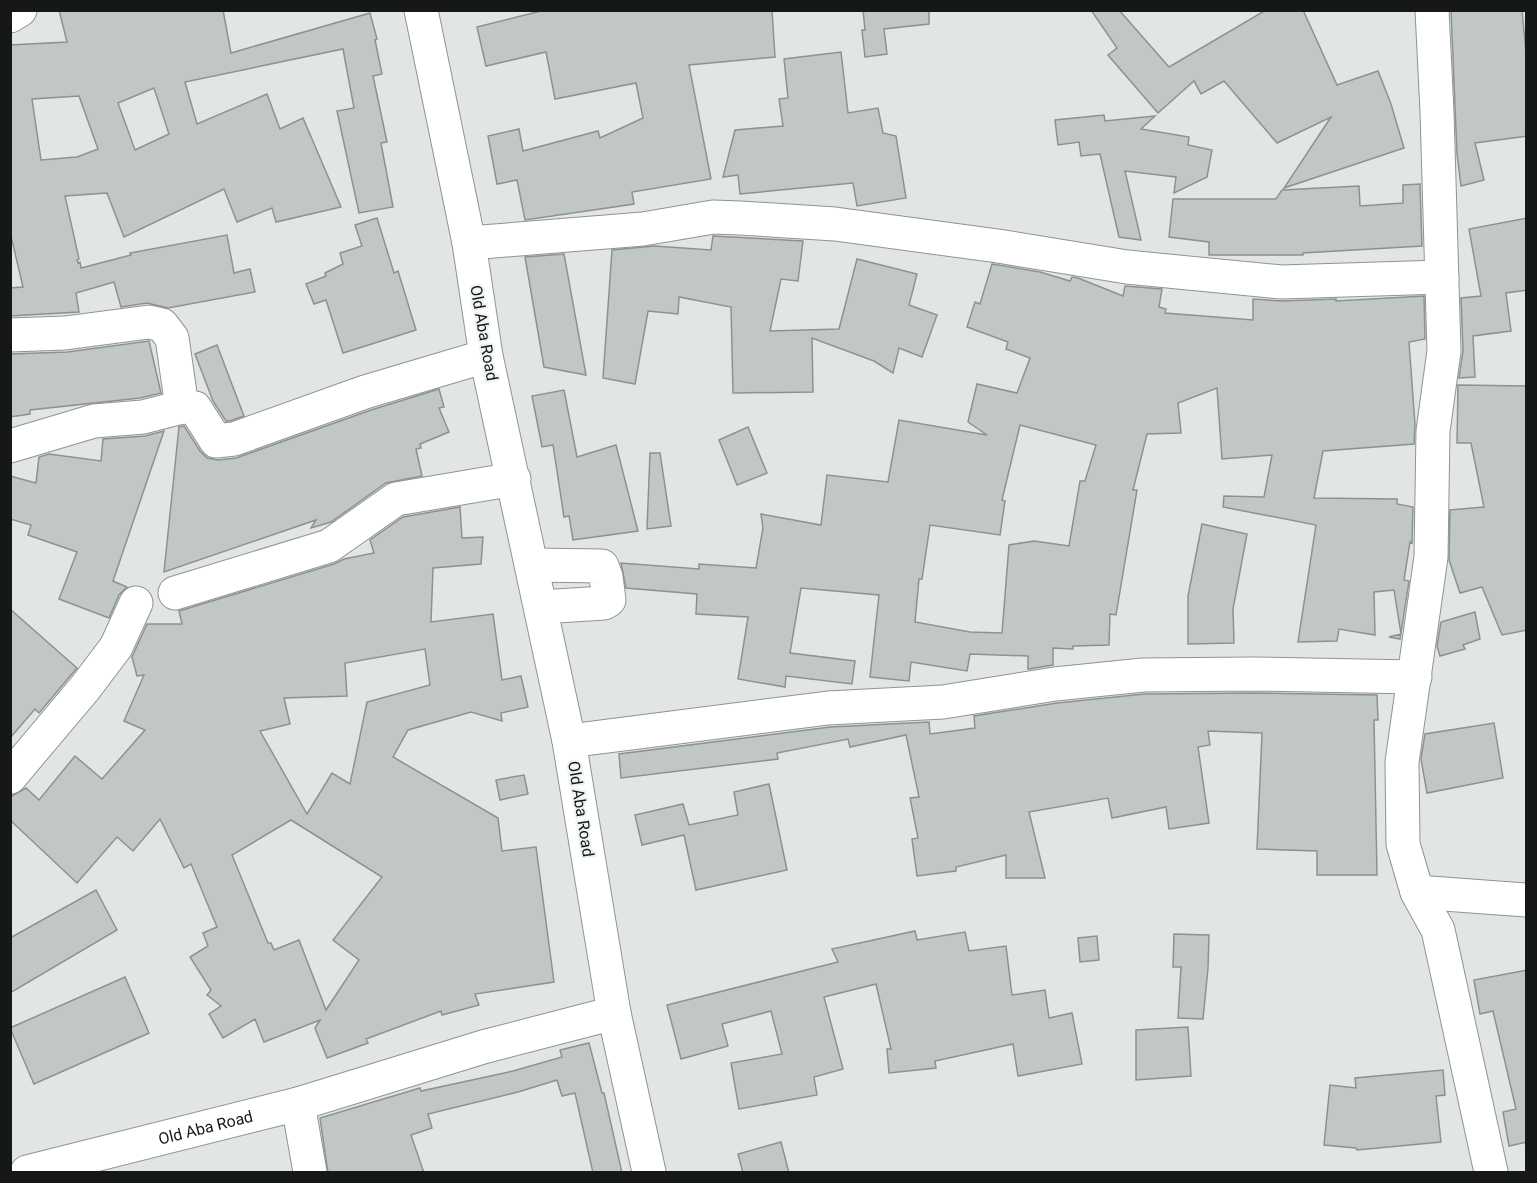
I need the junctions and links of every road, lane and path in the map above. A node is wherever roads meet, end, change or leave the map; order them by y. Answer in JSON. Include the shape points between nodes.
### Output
{"nodes":[{"id":1,"x":20,"y":10,"type":"edge"},
{"id":2,"x":421,"y":10,"type":"edge"},
{"id":3,"x":1432,"y":10,"type":"edge"},
{"id":4,"x":10,"y":16,"type":"edge"},
{"id":5,"x":469,"y":243,"type":"junction"},
{"id":6,"x":1442,"y":277,"type":"junction"},
{"id":7,"x":10,"y":335,"type":"edge"},
{"id":8,"x":486,"y":356,"type":"junction"},
{"id":9,"x":182,"y":407,"type":"junction"},
{"id":10,"x":10,"y":446,"type":"edge"},
{"id":11,"x":514,"y":479,"type":"junction"},
{"id":12,"x":532,"y":565,"type":"junction"},
{"id":13,"x":175,"y":593,"type":"dead end"},
{"id":14,"x":136,"y":603,"type":"dead end"},
{"id":15,"x":541,"y":607,"type":"junction"},
{"id":16,"x":1415,"y":677,"type":"junction"},
{"id":17,"x":569,"y":741,"type":"junction"},
{"id":18,"x":10,"y":777,"type":"edge"},
{"id":19,"x":1417,"y":892,"type":"junction"},
{"id":20,"x":1527,"y":900,"type":"edge"},
{"id":21,"x":614,"y":1013,"type":"junction"},
{"id":22,"x":298,"y":1104,"type":"junction"},
{"id":23,"x":27,"y":1173,"type":"edge"},
{"id":24,"x":310,"y":1173,"type":"edge"},
{"id":25,"x":649,"y":1173,"type":"edge"},
{"id":26,"x":1491,"y":1173,"type":"edge"}],
"edges":[{"from":1,"to":4,"type":"street"},
{"from":2,"to":5,"type":"street","name":"Old Aba Road"},
{"from":3,"to":6,"type":"street"},
{"from":5,"to":6,"type":"street","via":[[644,229],[712,217],[835,224],[1127,267],[1281,282]]},
{"from":5,"to":8,"type":"street","name":"Old Aba Road"},
{"from":6,"to":16,"type":"street","via":[[1444,351],[1433,431],[1431,557]]},
{"from":7,"to":9,"type":"street","via":[[65,333],[149,322],[162,325],[172,338]]},
{"from":8,"to":9,"type":"street","via":[[365,392],[234,439],[216,441],[195,408]]},
{"from":8,"to":11,"type":"street","name":"Old Aba Road"},
{"from":9,"to":10,"type":"street","via":[[142,417],[94,422]]},
{"from":11,"to":12,"type":"street","name":"Old Aba Road"},
{"from":11,"to":13,"type":"street","via":[[396,499],[329,546]]},
{"from":12,"to":15,"type":"street","name":"Old Aba Road"},
{"from":12,"to":15,"type":"street","via":[[602,566],[606,577],[609,600],[604,603]]},
{"from":14,"to":18,"type":"street","via":[[116,647]]},
{"from":15,"to":17,"type":"street","name":"Old Aba Road"},
{"from":16,"to":17,"type":"street","via":[[1143,675],[943,702],[828,708]]},
{"from":16,"to":19,"type":"street","via":[[1402,762],[1404,844]]},
{"from":17,"to":21,"type":"street","name":"Old Aba Road"},
{"from":19,"to":20,"type":"street"},
{"from":19,"to":26,"type":"street","via":[[1438,930]]},
{"from":21,"to":22,"type":"street","name":"Old Aba Road","via":[[483,1047]]},
{"from":21,"to":25,"type":"street"},
{"from":22,"to":23,"type":"street","name":"Old Aba Road"},
{"from":22,"to":24,"type":"street"}]}
